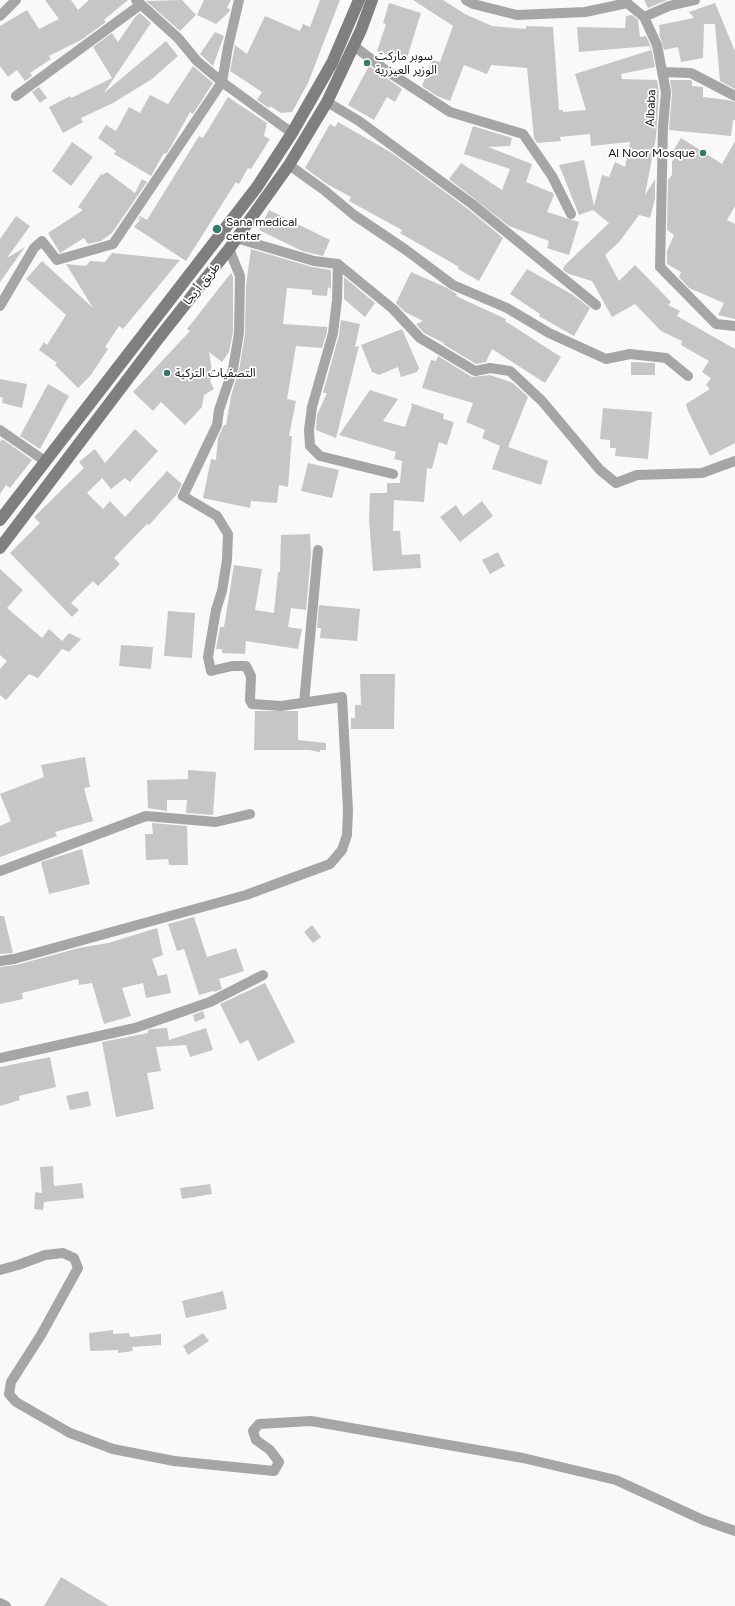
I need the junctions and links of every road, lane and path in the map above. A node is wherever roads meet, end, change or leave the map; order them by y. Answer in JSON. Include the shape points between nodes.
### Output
{"nodes":[{"id":1,"x":16,"y":0,"type":"edge"},
{"id":2,"x":239,"y":0,"type":"edge"},
{"id":3,"x":359,"y":0,"type":"edge"},
{"id":4,"x":372,"y":0,"type":"edge"},
{"id":5,"x":466,"y":0,"type":"edge"},
{"id":6,"x":695,"y":0,"type":"edge"},
{"id":7,"x":138,"y":2,"type":"edge"},
{"id":8,"x":0,"y":16,"type":"edge"},
{"id":9,"x":644,"y":17,"type":"junction"},
{"id":10,"x":354,"y":46,"type":"junction"},
{"id":11,"x":662,"y":72,"type":"junction"},
{"id":12,"x":222,"y":82,"type":"junction"},
{"id":13,"x":16,"y":96,"type":"dead end"},
{"id":14,"x":735,"y":96,"type":"edge"},
{"id":15,"x":327,"y":102,"type":"junction"},
{"id":16,"x":292,"y":133,"type":"junction"},
{"id":17,"x":289,"y":165,"type":"junction"},
{"id":18,"x":571,"y":214,"type":"dead end"},
{"id":19,"x":236,"y":238,"type":"junction"},
{"id":20,"x":229,"y":249,"type":"junction"},
{"id":21,"x":338,"y":264,"type":"junction"},
{"id":22,"x":596,"y":305,"type":"dead end"},
{"id":23,"x":0,"y":306,"type":"edge"},
{"id":24,"x":735,"y":326,"type":"edge"},
{"id":25,"x":688,"y":376,"type":"dead end"},
{"id":26,"x":0,"y":430,"type":"edge"},
{"id":27,"x":45,"y":461,"type":"junction"},
{"id":28,"x":735,"y":461,"type":"edge"},
{"id":29,"x":393,"y":474,"type":"dead end"},
{"id":30,"x":0,"y":520,"type":"edge"},
{"id":31,"x":0,"y":548,"type":"edge"},
{"id":32,"x":318,"y":550,"type":"dead end"},
{"id":33,"x":304,"y":703,"type":"junction"},
{"id":34,"x":250,"y":814,"type":"dead end"},
{"id":35,"x":0,"y":871,"type":"edge"},
{"id":36,"x":0,"y":961,"type":"edge"},
{"id":37,"x":263,"y":975,"type":"dead end"},
{"id":38,"x":0,"y":1058,"type":"edge"},
{"id":39,"x":0,"y":1270,"type":"edge"},
{"id":40,"x":735,"y":1531,"type":"edge"},
{"id":41,"x":0,"y":1604,"type":"edge"},
{"id":42,"x":6,"y":1606,"type":"edge"}],
"edges":[{"from":1,"to":8,"type":"street"},
{"from":2,"to":12,"type":"street"},
{"from":3,"to":16,"type":"main road","name":"طريق أريحا","via":[[332,63]]},
{"from":4,"to":10,"type":"main road","name":"طريق أريحا"},
{"from":5,"to":9,"type":"street","name":"Albaba","via":[[516,15],[585,12],[627,2]]},
{"from":6,"to":9,"type":"street","via":[[669,6]]},
{"from":7,"to":12,"type":"street"},
{"from":7,"to":13,"type":"street"},
{"from":9,"to":11,"type":"street","name":"Albaba","via":[[657,45]]},
{"from":10,"to":15,"type":"main road","name":"طريق أريحا"},
{"from":10,"to":18,"type":"street","via":[[450,112],[523,134],[552,176]]},
{"from":11,"to":14,"type":"street","via":[[691,73]]},
{"from":11,"to":24,"type":"street","name":"Albaba","via":[[666,92],[662,127],[660,267],[716,324]]},
{"from":12,"to":16,"type":"street"},
{"from":12,"to":23,"type":"street","via":[[113,244],[57,260],[42,241],[34,248]]},
{"from":15,"to":17,"type":"main road","name":"طريق أريحا"},
{"from":15,"to":22,"type":"street","via":[[360,121],[472,204]]},
{"from":16,"to":27,"type":"main road","name":"طريق أريحا","via":[[257,187]]},
{"from":17,"to":19,"type":"main road","name":"طريق أريحا"},
{"from":17,"to":25,"type":"street","via":[[453,285],[506,308],[549,333],[606,359],[630,354],[666,358]]},
{"from":19,"to":20,"type":"main road","name":"طريق أريحا"},
{"from":19,"to":21,"type":"street","via":[[314,261]]},
{"from":20,"to":31,"type":"main road","name":"طريق أريحا"},
{"from":20,"to":33,"type":"street","via":[[240,276],[239,333],[233,369],[219,410],[217,425],[183,496],[217,516],[228,534],[222,591],[208,657],[211,671],[246,666],[250,676],[252,704],[281,706]]},
{"from":21,"to":28,"type":"street","via":[[393,309],[420,338],[475,371],[490,368],[510,371],[542,401],[600,470],[616,483],[637,475],[702,473]]},
{"from":21,"to":29,"type":"street","via":[[333,333],[312,407],[310,446],[320,456]]},
{"from":26,"to":27,"type":"street"},
{"from":27,"to":30,"type":"main road","name":"طريق أريحا"},
{"from":32,"to":33,"type":"street"},
{"from":33,"to":36,"type":"street","via":[[342,697],[347,835],[342,850],[330,864],[246,895]]},
{"from":34,"to":35,"type":"street","via":[[216,822],[146,816]]},
{"from":37,"to":38,"type":"street","via":[[210,1002],[135,1028]]},
{"from":39,"to":40,"type":"street","via":[[45,1255],[63,1253],[74,1258],[78,1268],[41,1335],[11,1382],[9,1394],[16,1402],[70,1433],[113,1449],[174,1461],[274,1470],[279,1462],[270,1450],[256,1440],[253,1431],[259,1424],[311,1421],[523,1458],[616,1480],[703,1520]]},
{"from":41,"to":42,"type":"street"}]}
